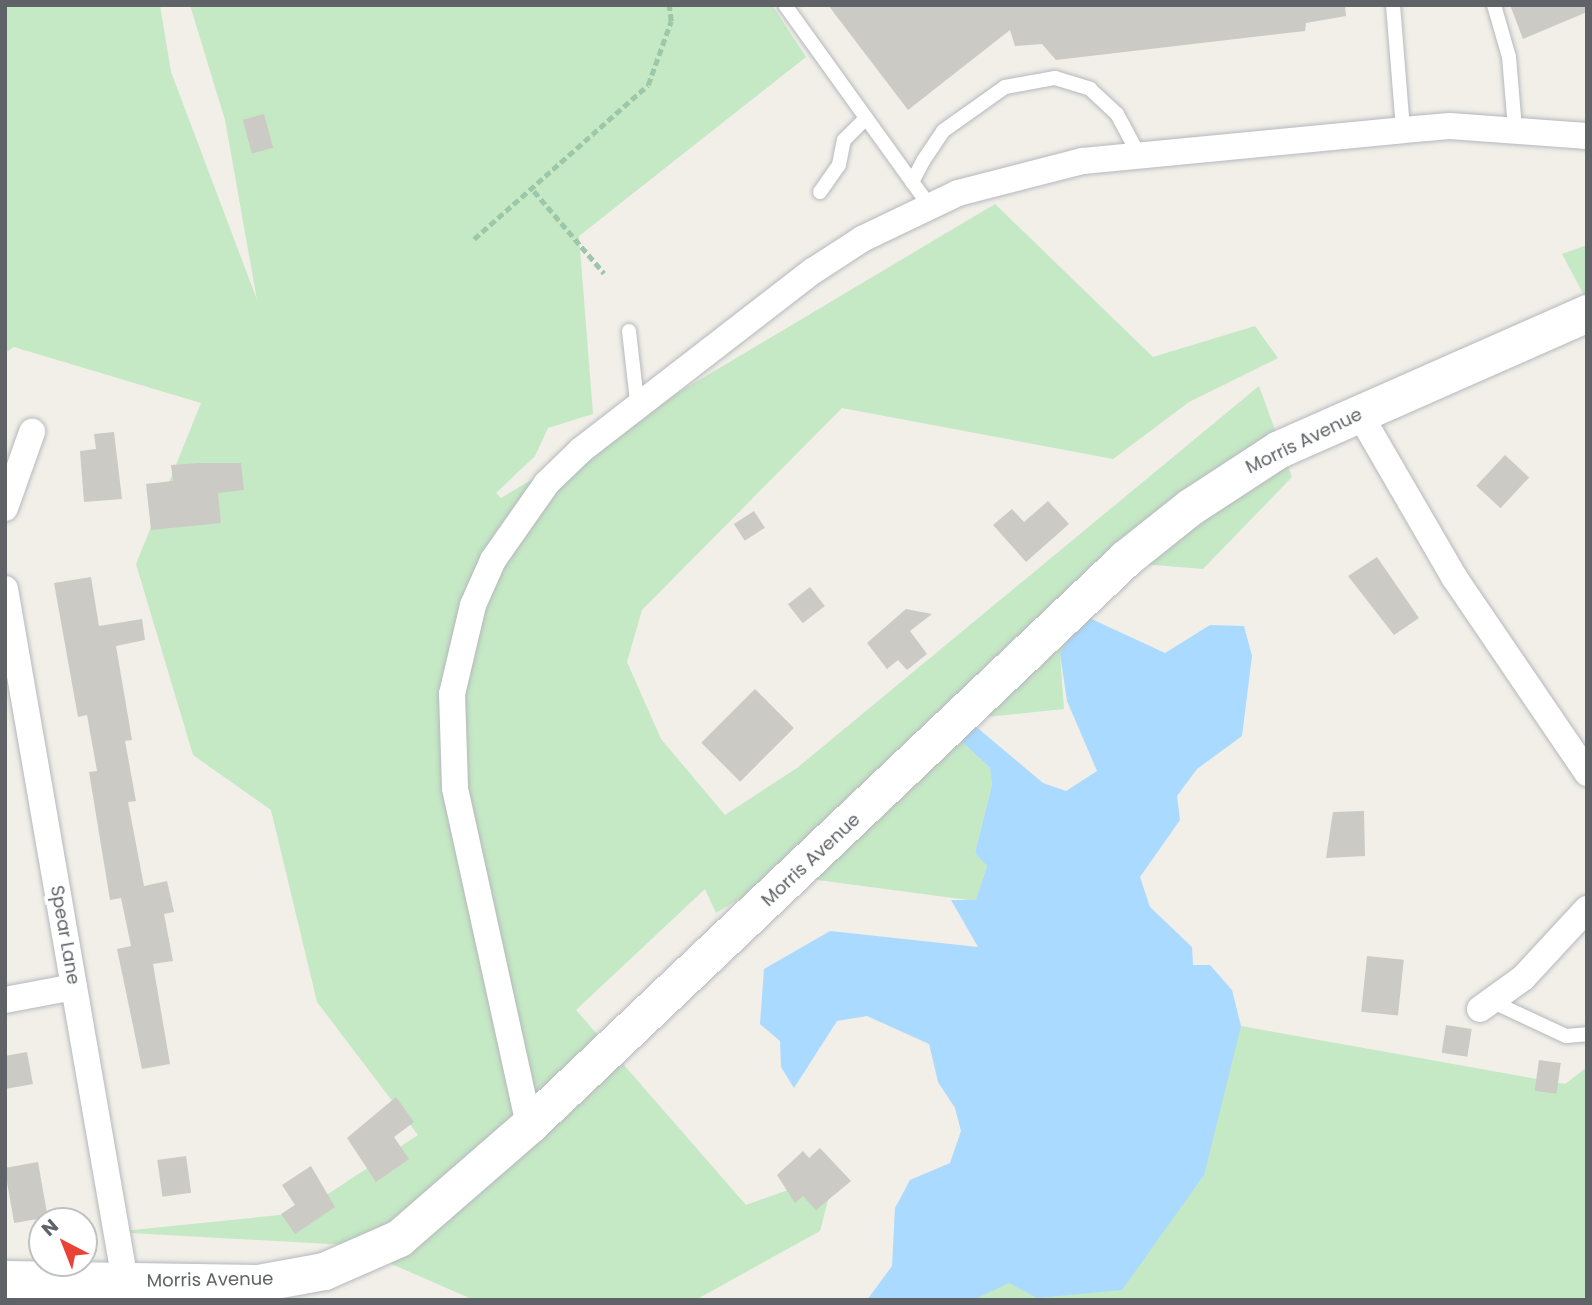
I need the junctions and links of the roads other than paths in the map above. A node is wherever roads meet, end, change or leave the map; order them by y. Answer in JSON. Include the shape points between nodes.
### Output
{"nodes":[{"id":1,"x":785,"y":5,"type":"edge"},
{"id":2,"x":1393,"y":5,"type":"edge"},
{"id":3,"x":1494,"y":5,"type":"edge"},
{"id":4,"x":866,"y":118,"type":"junction"},
{"id":5,"x":1515,"y":129,"type":"junction"},
{"id":6,"x":1403,"y":130,"type":"junction"},
{"id":7,"x":1587,"y":136,"type":"edge"},
{"id":8,"x":1139,"y":155,"type":"junction"},
{"id":9,"x":912,"y":183,"type":"junction"},
{"id":10,"x":820,"y":192,"type":"dead end"},
{"id":11,"x":929,"y":205,"type":"junction"},
{"id":12,"x":1587,"y":313,"type":"edge"},
{"id":13,"x":629,"y":331,"type":"dead end"},
{"id":14,"x":638,"y":410,"type":"junction"},
{"id":15,"x":1359,"y":413,"type":"junction"},
{"id":16,"x":32,"y":432,"type":"dead end"},
{"id":17,"x":5,"y":508,"type":"edge"},
{"id":18,"x":5,"y":589,"type":"edge"},
{"id":19,"x":1587,"y":774,"type":"edge"},
{"id":20,"x":1587,"y":909,"type":"edge"},
{"id":21,"x":74,"y":987,"type":"junction"},
{"id":22,"x":5,"y":1000,"type":"edge"},
{"id":23,"x":1485,"y":1005,"type":"joint"},
{"id":24,"x":1587,"y":1034,"type":"edge"},
{"id":25,"x":529,"y":1125,"type":"junction"},
{"id":26,"x":5,"y":1279,"type":"edge"},
{"id":27,"x":125,"y":1281,"type":"junction"}],
"edges":[{"from":1,"to":4,"type":"lane"},
{"from":2,"to":6,"type":"lane"},
{"from":3,"to":5,"type":"lane","via":[[1509,58]]},
{"from":4,"to":9,"type":"lane"},
{"from":4,"to":10,"type":"lane","via":[[844,140],[839,165]]},
{"from":5,"to":6,"type":"street"},
{"from":5,"to":7,"type":"street"},
{"from":6,"to":8,"type":"street"},
{"from":8,"to":9,"type":"lane","via":[[1117,114],[1090,89],[1055,78],[1005,87],[975,107],[943,131]]},
{"from":8,"to":11,"type":"street","via":[[1014,176]]},
{"from":9,"to":11,"type":"lane"},
{"from":11,"to":14,"type":"street","via":[[813,271]]},
{"from":12,"to":15,"type":"street","name":"Morris Avenue"},
{"from":13,"to":14,"type":"lane"},
{"from":14,"to":25,"type":"street","via":[[581,450],[517,520],[473,603],[452,694],[455,789]]},
{"from":15,"to":19,"type":"street","via":[[1454,577]]},
{"from":15,"to":25,"type":"street","name":"Morris Avenue","via":[[1238,473],[1126,558]]},
{"from":16,"to":17,"type":"street"},
{"from":18,"to":21,"type":"street","name":"Spear Lane"},
{"from":20,"to":23,"type":"street","via":[[1572,932]]},
{"from":21,"to":22,"type":"street"},
{"from":21,"to":27,"type":"street","name":"Spear Lane"},
{"from":23,"to":24,"type":"lane","via":[[1566,1036]]},
{"from":25,"to":27,"type":"street","name":"Morris Avenue","via":[[428,1217],[368,1255],[258,1283]]},
{"from":26,"to":27,"type":"street","name":"Morris Avenue"}]}
